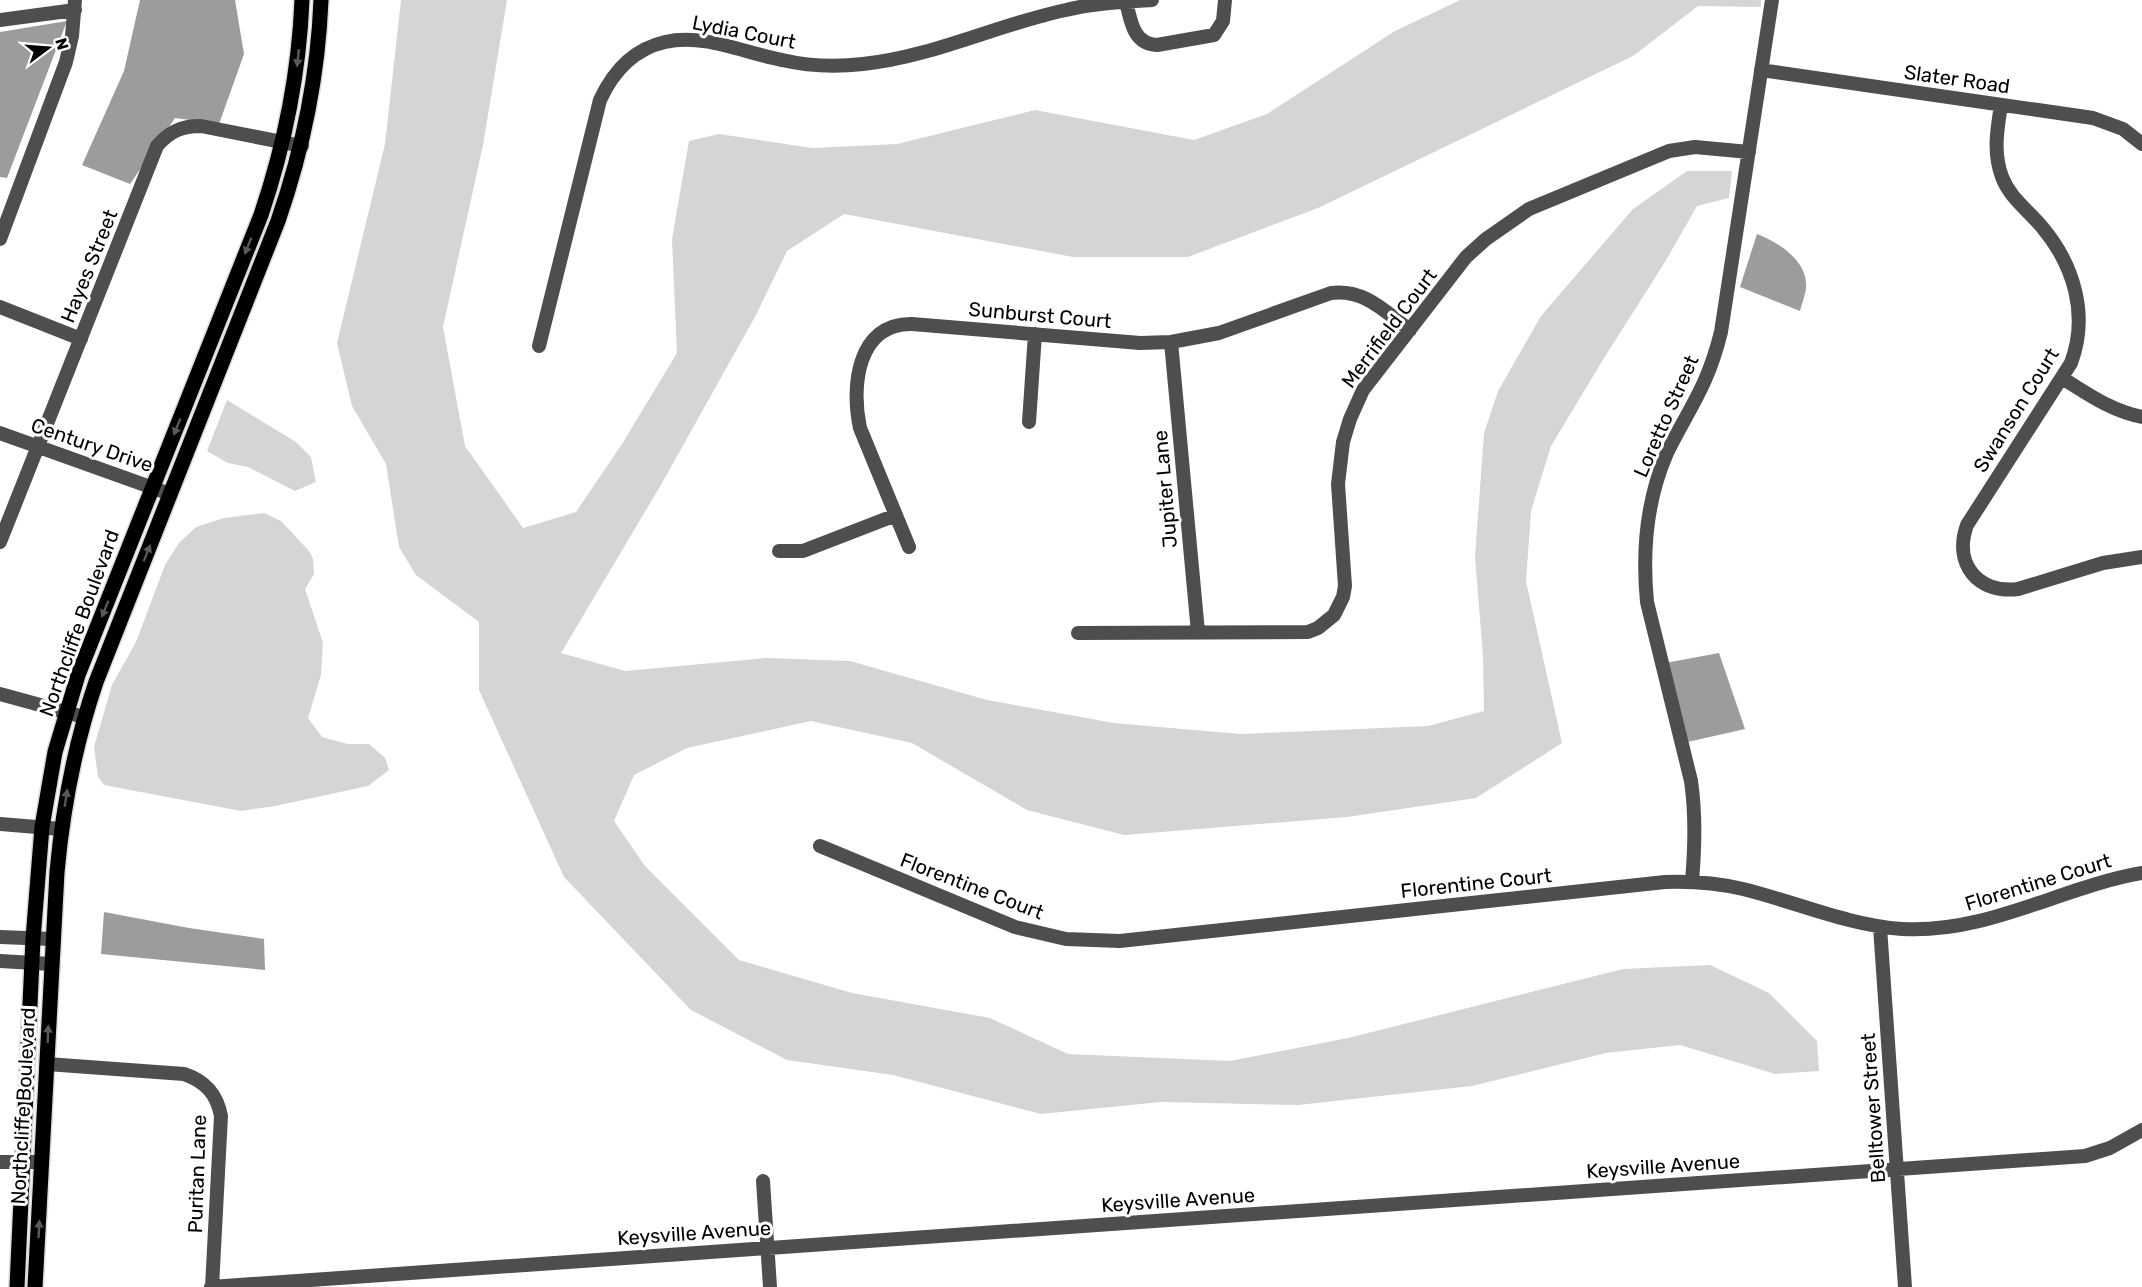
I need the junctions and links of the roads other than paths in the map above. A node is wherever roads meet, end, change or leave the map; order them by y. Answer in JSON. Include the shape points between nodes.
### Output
{"nodes":[{"id":1,"x":302,"y":0,"type":"edge"},
{"id":2,"x":321,"y":0,"type":"edge"},
{"id":3,"x":1152,"y":0,"type":"edge"},
{"id":4,"x":1225,"y":0,"type":"edge"},
{"id":5,"x":1772,"y":0,"type":"edge"},
{"id":6,"x":1126,"y":2,"type":"junction"},
{"id":7,"x":75,"y":5,"type":"edge"},
{"id":8,"x":0,"y":20,"type":"edge"},
{"id":9,"x":1761,"y":70,"type":"junction"},
{"id":10,"x":2001,"y":105,"type":"junction"},
{"id":11,"x":284,"y":141,"type":"junction"},
{"id":12,"x":2142,"y":144,"type":"edge"},
{"id":13,"x":302,"y":146,"type":"junction"},
{"id":14,"x":1749,"y":152,"type":"junction"},
{"id":15,"x":0,"y":239,"type":"edge"},
{"id":16,"x":0,"y":307,"type":"edge"},
{"id":17,"x":1410,"y":330,"type":"junction"},
{"id":18,"x":1035,"y":334,"type":"junction"},
{"id":19,"x":81,"y":339,"type":"junction"},
{"id":20,"x":1171,"y":342,"type":"junction"},
{"id":21,"x":538,"y":345,"type":"dead end"},
{"id":22,"x":2062,"y":378,"type":"junction"},
{"id":23,"x":2142,"y":417,"type":"edge"},
{"id":24,"x":1029,"y":422,"type":"dead end"},
{"id":25,"x":0,"y":433,"type":"edge"},
{"id":26,"x":38,"y":448,"type":"junction"},
{"id":27,"x":153,"y":487,"type":"junction"},
{"id":28,"x":170,"y":494,"type":"junction"},
{"id":29,"x":896,"y":516,"type":"junction"},
{"id":30,"x":0,"y":542,"type":"edge"},
{"id":31,"x":909,"y":547,"type":"dead end"},
{"id":32,"x":779,"y":551,"type":"dead end"},
{"id":33,"x":2142,"y":557,"type":"edge"},
{"id":34,"x":1198,"y":632,"type":"junction"},
{"id":35,"x":1078,"y":633,"type":"dead end"},
{"id":36,"x":0,"y":694,"type":"edge"},
{"id":37,"x":66,"y":711,"type":"junction"},
{"id":38,"x":84,"y":717,"type":"junction"},
{"id":39,"x":0,"y":824,"type":"edge"},
{"id":40,"x":42,"y":827,"type":"junction"},
{"id":41,"x":61,"y":829,"type":"junction"},
{"id":42,"x":820,"y":846,"type":"dead end"},
{"id":43,"x":2142,"y":873,"type":"edge"},
{"id":44,"x":1692,"y":881,"type":"junction"},
{"id":45,"x":1880,"y":927,"type":"junction"},
{"id":46,"x":0,"y":937,"type":"edge"},
{"id":47,"x":33,"y":939,"type":"junction"},
{"id":48,"x":52,"y":939,"type":"junction"},
{"id":49,"x":0,"y":961,"type":"edge"},
{"id":50,"x":32,"y":963,"type":"junction"},
{"id":51,"x":51,"y":964,"type":"junction"},
{"id":52,"x":47,"y":1064,"type":"junction"},
{"id":53,"x":2142,"y":1130,"type":"edge"},
{"id":54,"x":0,"y":1162,"type":"edge"},
{"id":55,"x":22,"y":1162,"type":"junction"},
{"id":56,"x":42,"y":1162,"type":"junction"},
{"id":57,"x":1896,"y":1170,"type":"junction"},
{"id":58,"x":763,"y":1181,"type":"dead end"},
{"id":59,"x":768,"y":1248,"type":"junction"},
{"id":60,"x":17,"y":1287,"type":"edge"},
{"id":61,"x":36,"y":1287,"type":"edge"},
{"id":62,"x":212,"y":1287,"type":"edge"},
{"id":63,"x":770,"y":1287,"type":"edge"},
{"id":64,"x":1905,"y":1287,"type":"edge"}],
"edges":[{"from":1,"to":11,"type":"main road","name":"Northcliffe Boulevard","one_way":true,"via":[[297,73]]},
{"from":2,"to":13,"type":"main road","name":"Northcliffe Boulevard","via":[[315,75]]},
{"from":3,"to":6,"type":"street","name":"Lydia Court"},
{"from":4,"to":6,"type":"street","via":[[1223,21],[1214,35],[1157,45],[1149,45],[1137,36]]},
{"from":5,"to":9,"type":"street","name":"Loretto Street"},
{"from":6,"to":21,"type":"street","name":"Lydia Court","via":[[1064,10],[864,64],[808,64],[697,40],[666,42],[638,53],[616,73],[600,100]]},
{"from":7,"to":8,"type":"street"},
{"from":7,"to":15,"type":"street","via":[[66,62]]},
{"from":9,"to":10,"type":"street","name":"Slater Road"},
{"from":9,"to":14,"type":"street","name":"Loretto Street"},
{"from":10,"to":12,"type":"street","name":"Slater Road","via":[[2093,118],[2122,129]]},
{"from":10,"to":22,"type":"street","name":"Swanson Court","via":[[1996,152],[2003,179],[2060,254],[2079,303],[2078,343]]},
{"from":11,"to":13,"type":"street","name":"Hayes Street"},
{"from":11,"to":19,"type":"street","name":"Hayes Street","via":[[190,126],[164,138],[152,156]]},
{"from":11,"to":27,"type":"main road","name":"Northcliffe Boulevard","one_way":true,"via":[[261,215]]},
{"from":13,"to":28,"type":"main road","name":"Northcliffe Boulevard","via":[[278,221]]},
{"from":14,"to":17,"type":"street","name":"Merrifield Court","via":[[1695,147],[1669,151],[1540,204],[1507,223],[1466,257]]},
{"from":14,"to":44,"type":"street","name":"Loretto Street","via":[[1721,332],[1706,378],[1657,480],[1645,543],[1647,602],[1691,781],[1696,840]]},
{"from":16,"to":19,"type":"street"},
{"from":17,"to":20,"type":"street","name":"Sunburst Court","via":[[1367,298],[1341,292],[1219,333]]},
{"from":17,"to":34,"type":"street","name":"Merrifield Court","via":[[1363,390],[1343,442],[1338,484],[1345,586],[1334,615],[1308,632]]},
{"from":18,"to":20,"type":"street","name":"Sunburst Court"},
{"from":18,"to":24,"type":"street"},
{"from":18,"to":29,"type":"street","name":"Sunburst Court","via":[[904,324],[885,329],[872,340],[857,382],[857,413]]},
{"from":19,"to":26,"type":"street","name":"Hayes Street"},
{"from":20,"to":34,"type":"street","name":"Jupiter Lane"},
{"from":22,"to":23,"type":"street","via":[[2104,405]]},
{"from":22,"to":33,"type":"street","name":"Swanson Court","via":[[1967,525],[1963,544],[1968,566],[1987,585],[2007,590],[2103,563]]},
{"from":25,"to":26,"type":"street","name":"Century Drive"},
{"from":26,"to":27,"type":"street","name":"Century Drive"},
{"from":26,"to":30,"type":"street","name":"Hayes Street"},
{"from":27,"to":28,"type":"street","name":"Century Drive"},
{"from":27,"to":37,"type":"main road","name":"Northcliffe Boulevard","one_way":true},
{"from":38,"to":28,"type":"main road","name":"Northcliffe Boulevard","one_way":true},
{"from":29,"to":31,"type":"street","name":"Sunburst Court"},
{"from":29,"to":32,"type":"street","via":[[803,551]]},
{"from":34,"to":35,"type":"street","name":"Merrifield Court"},
{"from":36,"to":37,"type":"street"},
{"from":37,"to":38,"type":"street"},
{"from":37,"to":40,"type":"main road","name":"Northcliffe Boulevard"},
{"from":41,"to":38,"type":"main road","name":"Northcliffe Boulevard","one_way":true},
{"from":39,"to":40,"type":"street"},
{"from":40,"to":41,"type":"street"},
{"from":40,"to":47,"type":"main road","name":"Northcliffe Boulevard"},
{"from":41,"to":48,"type":"main road","name":"Northcliffe Boulevard"},
{"from":42,"to":44,"type":"street","name":"Florentine Court","via":[[1015,927],[1094,941]]},
{"from":43,"to":45,"type":"street","name":"Florentine Court","via":[[1961,926]]},
{"from":44,"to":45,"type":"street","name":"Florentine Court","via":[[1742,889]]},
{"from":45,"to":57,"type":"street","name":"Belltower Street"},
{"from":46,"to":47,"type":"street"},
{"from":47,"to":48,"type":"street"},
{"from":47,"to":50,"type":"main road","name":"Northcliffe Boulevard"},
{"from":48,"to":51,"type":"main road","name":"Northcliffe Boulevard"},
{"from":49,"to":50,"type":"street"},
{"from":50,"to":51,"type":"street"},
{"from":50,"to":55,"type":"main road","name":"Northcliffe Boulevard"},
{"from":52,"to":51,"type":"main road","name":"Northcliffe Boulevard","one_way":true},
{"from":52,"to":56,"type":"main road","name":"Northcliffe Boulevard"},
{"from":52,"to":62,"type":"street","name":"Puritan Lane","via":[[184,1074],[202,1082],[216,1097],[221,1116]]},
{"from":53,"to":57,"type":"street","name":"Keysville Avenue","via":[[2110,1148],[2085,1156]]},
{"from":54,"to":55,"type":"street"},
{"from":55,"to":56,"type":"street"},
{"from":55,"to":60,"type":"main road","name":"Northcliffe Boulevard"},
{"from":61,"to":56,"type":"main road","name":"Northcliffe Boulevard","one_way":true},
{"from":57,"to":59,"type":"street","name":"Keysville Avenue"},
{"from":57,"to":64,"type":"street","name":"Belltower Street"},
{"from":58,"to":59,"type":"street"},
{"from":59,"to":62,"type":"street","name":"Keysville Avenue"},
{"from":59,"to":63,"type":"street"}]}
